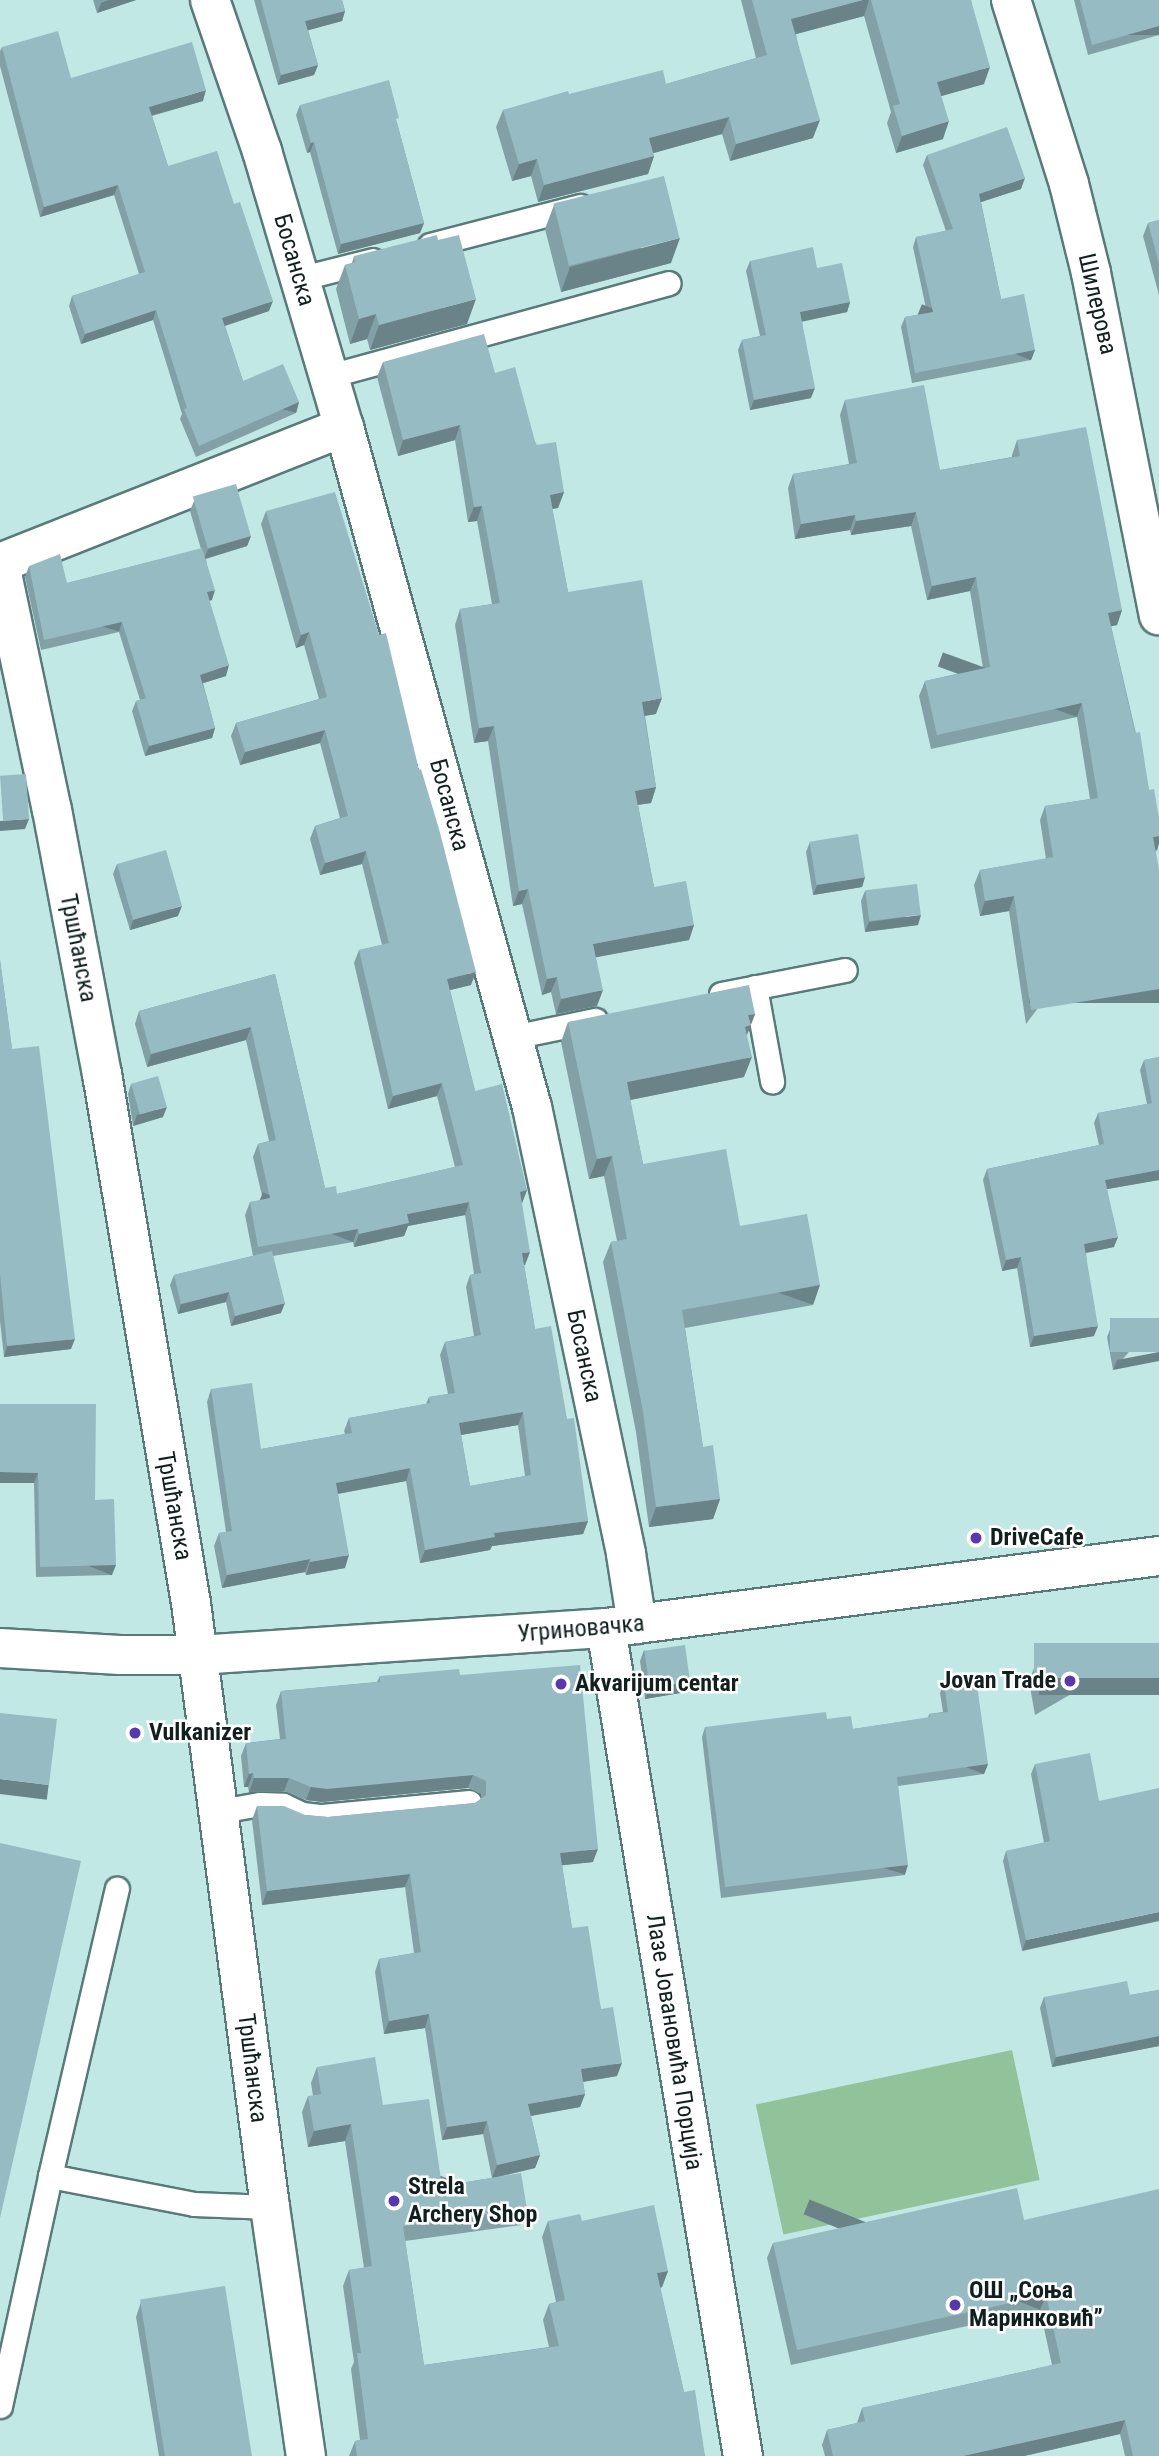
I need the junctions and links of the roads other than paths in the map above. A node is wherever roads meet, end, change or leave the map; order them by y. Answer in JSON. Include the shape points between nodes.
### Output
{"nodes":[{"id":1,"x":210,"y":0,"type":"edge"},
{"id":2,"x":1011,"y":0,"type":"edge"},
{"id":3,"x":596,"y":202,"type":"edge"},
{"id":4,"x":298,"y":279,"type":"junction"},
{"id":5,"x":668,"y":283,"type":"edge"},
{"id":6,"x":329,"y":376,"type":"junction"},
{"id":7,"x":344,"y":427,"type":"junction"},
{"id":8,"x":0,"y":563,"type":"edge"},
{"id":9,"x":1159,"y":615,"type":"edge"},
{"id":10,"x":845,"y":970,"type":"dead end"},
{"id":11,"x":755,"y":988,"type":"junction"},
{"id":12,"x":701,"y":998,"type":"edge"},
{"id":13,"x":620,"y":1015,"type":"edge"},
{"id":14,"x":513,"y":1037,"type":"junction"},
{"id":15,"x":772,"y":1081,"type":"dead end"},
{"id":16,"x":1159,"y":1556,"type":"edge"},
{"id":17,"x":622,"y":1626,"type":"junction"},
{"id":18,"x":0,"y":1648,"type":"edge"},
{"id":19,"x":198,"y":1655,"type":"junction"},
{"id":20,"x":469,"y":1802,"type":"edge"},
{"id":21,"x":220,"y":1811,"type":"junction"},
{"id":22,"x":117,"y":1889,"type":"dead end"},
{"id":23,"x":50,"y":2176,"type":"junction"},
{"id":24,"x":270,"y":2207,"type":"junction"},
{"id":25,"x":0,"y":2406,"type":"edge"},
{"id":26,"x":306,"y":2456,"type":"edge"},
{"id":27,"x":743,"y":2456,"type":"edge"}],
"edges":[{"from":1,"to":4,"type":"street","name":"Босанска","via":[[262,150]]},
{"from":2,"to":9,"type":"street","name":"Шилерова","via":[[1069,184],[1091,273]]},
{"from":3,"to":4,"type":"lane"},
{"from":4,"to":6,"type":"street","name":"Босанска"},
{"from":5,"to":6,"type":"lane"},
{"from":6,"to":7,"type":"street","name":"Босанска"},
{"from":7,"to":8,"type":"street"},
{"from":7,"to":14,"type":"street","name":"Босанска"},
{"from":8,"to":19,"type":"street","name":"Тршћанска","via":[[102,1074]]},
{"from":10,"to":11,"type":"lane"},
{"from":11,"to":12,"type":"lane"},
{"from":11,"to":15,"type":"lane"},
{"from":13,"to":14,"type":"lane"},
{"from":14,"to":17,"type":"street","name":"Босанска","via":[[532,1107],[626,1554]]},
{"from":16,"to":17,"type":"street","name":"Угриновачка"},
{"from":17,"to":19,"type":"street","name":"Угриновачка"},
{"from":17,"to":27,"type":"street","name":"Лазе Јовановића Порција"},
{"from":18,"to":19,"type":"street","name":"Угриновачка"},
{"from":19,"to":21,"type":"street","name":"Тршћанска"},
{"from":20,"to":21,"type":"lane","via":[[322,1815],[260,1804]]},
{"from":21,"to":24,"type":"street","name":"Тршћанска"},
{"from":22,"to":23,"type":"lane"},
{"from":23,"to":24,"type":"lane","via":[[194,2204]]},
{"from":23,"to":25,"type":"lane"},
{"from":24,"to":26,"type":"street","name":"Тршћанска"}]}
